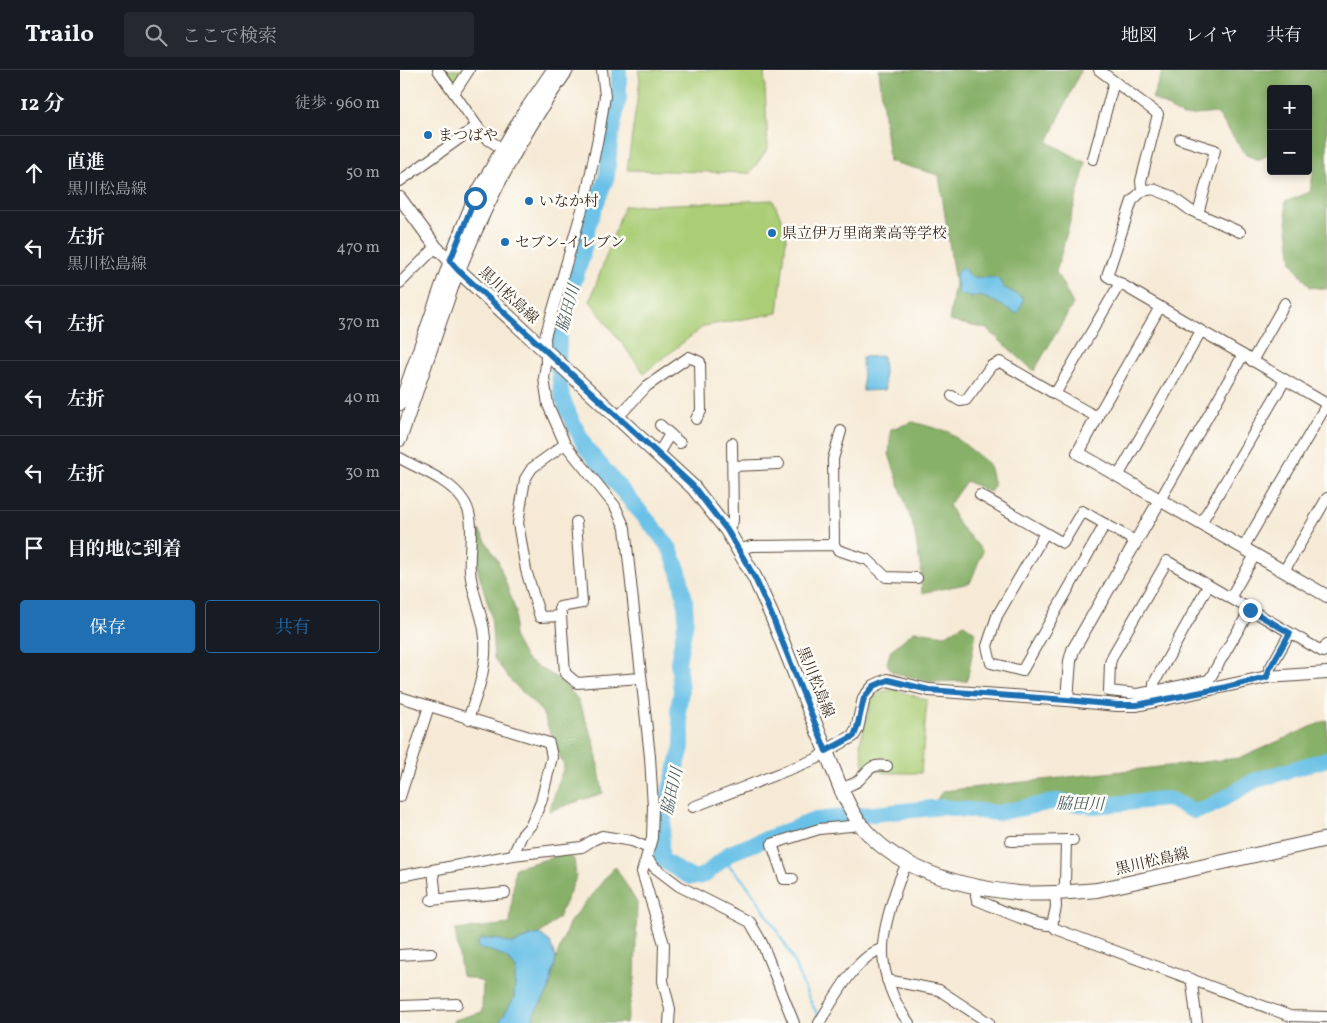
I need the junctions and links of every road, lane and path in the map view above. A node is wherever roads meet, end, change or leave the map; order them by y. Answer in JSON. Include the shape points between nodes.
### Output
{"nodes":[{"id":1,"x":438,"y":70,"type":"edge"},
{"id":2,"x":469,"y":70,"type":"edge"},
{"id":3,"x":554,"y":70,"type":"edge"},
{"id":4,"x":566,"y":70,"type":"edge"},
{"id":5,"x":602,"y":70,"type":"edge"},
{"id":6,"x":1099,"y":70,"type":"edge"},
{"id":7,"x":1114,"y":82,"type":"junction"},
{"id":8,"x":454,"y":92,"type":"junction"},
{"id":9,"x":477,"y":126,"type":"junction"},
{"id":10,"x":1180,"y":139,"type":"dead end"},
{"id":11,"x":503,"y":149,"type":"junction"},
{"id":12,"x":1093,"y":159,"type":"dead end"},
{"id":13,"x":400,"y":181,"type":"edge"},
{"id":14,"x":1142,"y":191,"type":"junction"},
{"id":15,"x":400,"y":198,"type":"edge"},
{"id":16,"x":1198,"y":214,"type":"junction"},
{"id":17,"x":1240,"y":232,"type":"dead end"},
{"id":18,"x":436,"y":247,"type":"junction"},
{"id":19,"x":454,"y":265,"type":"junction"},
{"id":20,"x":400,"y":283,"type":"edge"},
{"id":21,"x":1120,"y":283,"type":"junction"},
{"id":22,"x":1286,"y":304,"type":"dead end"},
{"id":23,"x":1160,"y":306,"type":"junction"},
{"id":24,"x":1201,"y":331,"type":"junction"},
{"id":25,"x":546,"y":351,"type":"junction"},
{"id":26,"x":1248,"y":358,"type":"junction"},
{"id":27,"x":1285,"y":380,"type":"junction"},
{"id":28,"x":1055,"y":394,"type":"junction"},
{"id":29,"x":952,"y":396,"type":"dead end"},
{"id":30,"x":400,"y":404,"type":"edge"},
{"id":31,"x":1327,"y":404,"type":"edge"},
{"id":32,"x":618,"y":417,"type":"junction"},
{"id":33,"x":1097,"y":417,"type":"junction"},
{"id":34,"x":696,"y":419,"type":"dead end"},
{"id":35,"x":660,"y":425,"type":"dead end"},
{"id":36,"x":841,"y":431,"type":"dead end"},
{"id":37,"x":670,"y":434,"type":"junction"},
{"id":38,"x":400,"y":440,"type":"edge"},
{"id":39,"x":680,"y":443,"type":"dead end"},
{"id":40,"x":732,"y":443,"type":"dead end"},
{"id":41,"x":565,"y":444,"type":"junction"},
{"id":42,"x":658,"y":454,"type":"junction"},
{"id":43,"x":400,"y":458,"type":"edge"},
{"id":44,"x":779,"y":464,"type":"dead end"},
{"id":45,"x":733,"y":466,"type":"junction"},
{"id":46,"x":1118,"y":476,"type":"junction"},
{"id":47,"x":980,"y":495,"type":"dead end"},
{"id":48,"x":1327,"y":498,"type":"edge"},
{"id":49,"x":1160,"y":500,"type":"junction"},
{"id":50,"x":576,"y":522,"type":"dead end"},
{"id":51,"x":1201,"y":523,"type":"junction"},
{"id":52,"x":1105,"y":524,"type":"junction"},
{"id":53,"x":727,"y":530,"type":"junction"},
{"id":54,"x":1046,"y":533,"type":"junction"},
{"id":55,"x":1135,"y":541,"type":"junction"},
{"id":56,"x":834,"y":545,"type":"junction"},
{"id":57,"x":1243,"y":548,"type":"junction"},
{"id":58,"x":739,"y":550,"type":"junction"},
{"id":59,"x":1255,"y":554,"type":"junction"},
{"id":60,"x":1284,"y":571,"type":"junction"},
{"id":61,"x":917,"y":578,"type":"dead end"},
{"id":62,"x":1208,"y":586,"type":"junction"},
{"id":63,"x":1327,"y":595,"type":"edge"},
{"id":64,"x":1230,"y":598,"type":"junction"},
{"id":65,"x":1250,"y":610,"type":"junction"},
{"id":66,"x":561,"y":616,"type":"junction"},
{"id":67,"x":1290,"y":633,"type":"junction"},
{"id":68,"x":1327,"y":644,"type":"edge"},
{"id":69,"x":1327,"y":672,"type":"edge"},
{"id":70,"x":1267,"y":677,"type":"junction"},
{"id":71,"x":640,"y":678,"type":"junction"},
{"id":72,"x":1154,"y":691,"type":"junction"},
{"id":73,"x":400,"y":697,"type":"edge"},
{"id":74,"x":1067,"y":700,"type":"junction"},
{"id":75,"x":428,"y":706,"type":"junction"},
{"id":76,"x":468,"y":719,"type":"junction"},
{"id":77,"x":826,"y":751,"type":"junction"},
{"id":78,"x":887,"y":766,"type":"dead end"},
{"id":79,"x":841,"y":788,"type":"junction"},
{"id":80,"x":400,"y":797,"type":"edge"},
{"id":81,"x":693,"y":807,"type":"dead end"},
{"id":82,"x":861,"y":825,"type":"junction"},
{"id":83,"x":1327,"y":839,"type":"edge"},
{"id":84,"x":1011,"y":841,"type":"dead end"},
{"id":85,"x":647,"y":853,"type":"junction"},
{"id":86,"x":512,"y":855,"type":"junction"},
{"id":87,"x":907,"y":864,"type":"junction"},
{"id":88,"x":433,"y":870,"type":"junction"},
{"id":89,"x":400,"y":876,"type":"edge"},
{"id":90,"x":793,"y":879,"type":"dead end"},
{"id":91,"x":978,"y":887,"type":"junction"},
{"id":92,"x":505,"y":893,"type":"dead end"},
{"id":93,"x":1058,"y":893,"type":"junction"},
{"id":94,"x":1052,"y":925,"type":"junction"},
{"id":95,"x":882,"y":949,"type":"junction"},
{"id":96,"x":431,"y":953,"type":"dead end"},
{"id":97,"x":400,"y":955,"type":"edge"},
{"id":98,"x":1192,"y":979,"type":"junction"},
{"id":99,"x":887,"y":980,"type":"junction"},
{"id":100,"x":457,"y":1004,"type":"dead end"},
{"id":101,"x":400,"y":1006,"type":"edge"},
{"id":102,"x":1327,"y":1017,"type":"edge"},
{"id":103,"x":670,"y":1023,"type":"edge"},
{"id":104,"x":794,"y":1023,"type":"edge"},
{"id":105,"x":818,"y":1023,"type":"edge"},
{"id":106,"x":909,"y":1023,"type":"edge"},
{"id":107,"x":989,"y":1023,"type":"edge"},
{"id":108,"x":1197,"y":1023,"type":"edge"}],
"edges":[{"from":1,"to":8,"type":"street"},
{"from":2,"to":8,"type":"street"},
{"from":3,"to":11,"type":"main road"},
{"from":4,"to":19,"type":"main road","name":"黒川松島線","via":[[493,189]]},
{"from":5,"to":25,"type":"street","via":[[605,96],[600,128],[586,196],[545,337]]},
{"from":6,"to":7,"type":"street"},
{"from":7,"to":12,"type":"street"},
{"from":7,"to":14,"type":"street","via":[[1158,114],[1140,181]]},
{"from":8,"to":9,"type":"street"},
{"from":9,"to":11,"type":"street","via":[[487,139]]},
{"from":9,"to":13,"type":"street"},
{"from":10,"to":16,"type":"street","via":[[1216,150]]},
{"from":11,"to":19,"type":"main road","via":[[475,198]]},
{"from":14,"to":16,"type":"street","via":[[1153,189],[1171,196]]},
{"from":14,"to":21,"type":"street","via":[[1132,201],[1107,276]]},
{"from":15,"to":18,"type":"street"},
{"from":16,"to":17,"type":"street"},
{"from":18,"to":19,"type":"street"},
{"from":18,"to":20,"type":"street"},
{"from":19,"to":25,"type":"main road","name":"黒川松島線"},
{"from":19,"to":30,"type":"street"},
{"from":19,"to":38,"type":"street"},
{"from":21,"to":23,"type":"street"},
{"from":21,"to":28,"type":"street"},
{"from":22,"to":26,"type":"street"},
{"from":23,"to":24,"type":"street"},
{"from":23,"to":33,"type":"street"},
{"from":24,"to":26,"type":"street"},
{"from":24,"to":46,"type":"street"},
{"from":25,"to":32,"type":"main road","name":"黒川松島線"},
{"from":25,"to":41,"type":"street","via":[[544,378],[548,405]]},
{"from":26,"to":27,"type":"street"},
{"from":26,"to":49,"type":"street"},
{"from":27,"to":31,"type":"street"},
{"from":27,"to":51,"type":"street"},
{"from":28,"to":29,"type":"street","via":[[1000,362],[991,366],[966,400],[960,401]]},
{"from":28,"to":33,"type":"street"},
{"from":31,"to":57,"type":"street"},
{"from":32,"to":34,"type":"street","via":[[647,386],[689,357],[700,362],[701,411]]},
{"from":32,"to":42,"type":"main road","name":"黒川松島線"},
{"from":33,"to":46,"type":"street","via":[[1078,453]]},
{"from":35,"to":37,"type":"street"},
{"from":36,"to":56,"type":"street","via":[[833,459]]},
{"from":37,"to":39,"type":"street"},
{"from":37,"to":42,"type":"street"},
{"from":40,"to":45,"type":"street"},
{"from":41,"to":66,"type":"street","via":[[532,468],[525,479],[518,522],[526,570],[540,617]]},
{"from":41,"to":71,"type":"street","via":[[615,506],[625,528]]},
{"from":42,"to":53,"type":"main road","name":"黒川松島線","via":[[693,486]]},
{"from":43,"to":76,"type":"street","via":[[451,486],[464,500],[471,515],[470,574],[484,630],[485,660],[481,683]]},
{"from":44,"to":45,"type":"street"},
{"from":45,"to":53,"type":"street","via":[[734,521]]},
{"from":46,"to":49,"type":"street"},
{"from":47,"to":54,"type":"street"},
{"from":48,"to":60,"type":"street"},
{"from":49,"to":51,"type":"street"},
{"from":49,"to":55,"type":"street"},
{"from":50,"to":66,"type":"street","via":[[582,603],[560,607]]},
{"from":51,"to":57,"type":"street"},
{"from":52,"to":54,"type":"street","via":[[1082,511],[1063,543]]},
{"from":52,"to":54,"type":"street","via":[[1022,671],[991,663],[987,646],[997,616]]},
{"from":52,"to":55,"type":"street"},
{"from":53,"to":58,"type":"main road","name":"黒川松島線"},
{"from":55,"to":74,"type":"street","via":[[1073,650]]},
{"from":56,"to":58,"type":"street","via":[[751,546]]},
{"from":56,"to":61,"type":"street","via":[[838,550],[868,560],[886,577]]},
{"from":57,"to":59,"type":"street"},
{"from":58,"to":77,"type":"main road","name":"黒川松島線","via":[[772,616]]},
{"from":59,"to":60,"type":"street"},
{"from":59,"to":64,"type":"street"},
{"from":60,"to":63,"type":"street"},
{"from":62,"to":64,"type":"street"},
{"from":62,"to":72,"type":"street","via":[[1154,683]]},
{"from":62,"to":72,"type":"street","via":[[1167,562],[1113,654],[1109,691],[1137,694]]},
{"from":64,"to":65,"type":"street"},
{"from":65,"to":67,"type":"street"},
{"from":65,"to":72,"type":"street","via":[[1209,680]]},
{"from":66,"to":71,"type":"street","via":[[565,673],[577,683]]},
{"from":67,"to":68,"type":"street","via":[[1323,652]]},
{"from":67,"to":70,"type":"street"},
{"from":69,"to":70,"type":"street"},
{"from":70,"to":74,"type":"street","via":[[1137,705]]},
{"from":71,"to":85,"type":"street","via":[[653,807],[652,838]]},
{"from":73,"to":75,"type":"street"},
{"from":74,"to":77,"type":"street","via":[[929,690],[888,680],[874,686],[864,698],[854,736]]},
{"from":75,"to":76,"type":"street"},
{"from":75,"to":80,"type":"street"},
{"from":76,"to":86,"type":"street","via":[[549,743],[552,756],[541,802]]},
{"from":77,"to":79,"type":"main road","name":"黒川松島線"},
{"from":77,"to":81,"type":"street","via":[[816,759]]},
{"from":78,"to":79,"type":"street","via":[[878,765],[867,770],[858,781]]},
{"from":79,"to":82,"type":"main road","name":"黒川松島線"},
{"from":82,"to":87,"type":"main road","name":"黒川松島線","via":[[880,845]]},
{"from":82,"to":90,"type":"street","via":[[820,829],[772,844],[784,879]]},
{"from":83,"to":93,"type":"main road","name":"黒川松島線","via":[[1097,890]]},
{"from":84,"to":93,"type":"street","via":[[1069,840],[1065,884]]},
{"from":85,"to":86,"type":"street","via":[[632,842],[602,836],[582,847]]},
{"from":85,"to":103,"type":"street","via":[[642,872],[664,944],[663,981]]},
{"from":85,"to":104,"type":"street","via":[[654,867],[679,886],[750,922],[762,943]]},
{"from":86,"to":88,"type":"street"},
{"from":87,"to":91,"type":"main road","name":"黒川松島線"},
{"from":87,"to":95,"type":"street"},
{"from":88,"to":89,"type":"street"},
{"from":88,"to":92,"type":"street","via":[[434,900]]},
{"from":91,"to":93,"type":"main road","name":"黒川松島線","via":[[1019,893]]},
{"from":91,"to":94,"type":"street","via":[[977,900],[1029,920]]},
{"from":93,"to":94,"type":"street"},
{"from":94,"to":98,"type":"street"},
{"from":95,"to":99,"type":"street"},
{"from":95,"to":105,"type":"street","via":[[875,950],[857,966]]},
{"from":96,"to":97,"type":"street"},
{"from":98,"to":102,"type":"street","via":[[1290,1016]]},
{"from":98,"to":108,"type":"street"},
{"from":99,"to":106,"type":"street","via":[[902,1015]]},
{"from":99,"to":107,"type":"street","via":[[939,990]]},
{"from":100,"to":101,"type":"street"}]}
